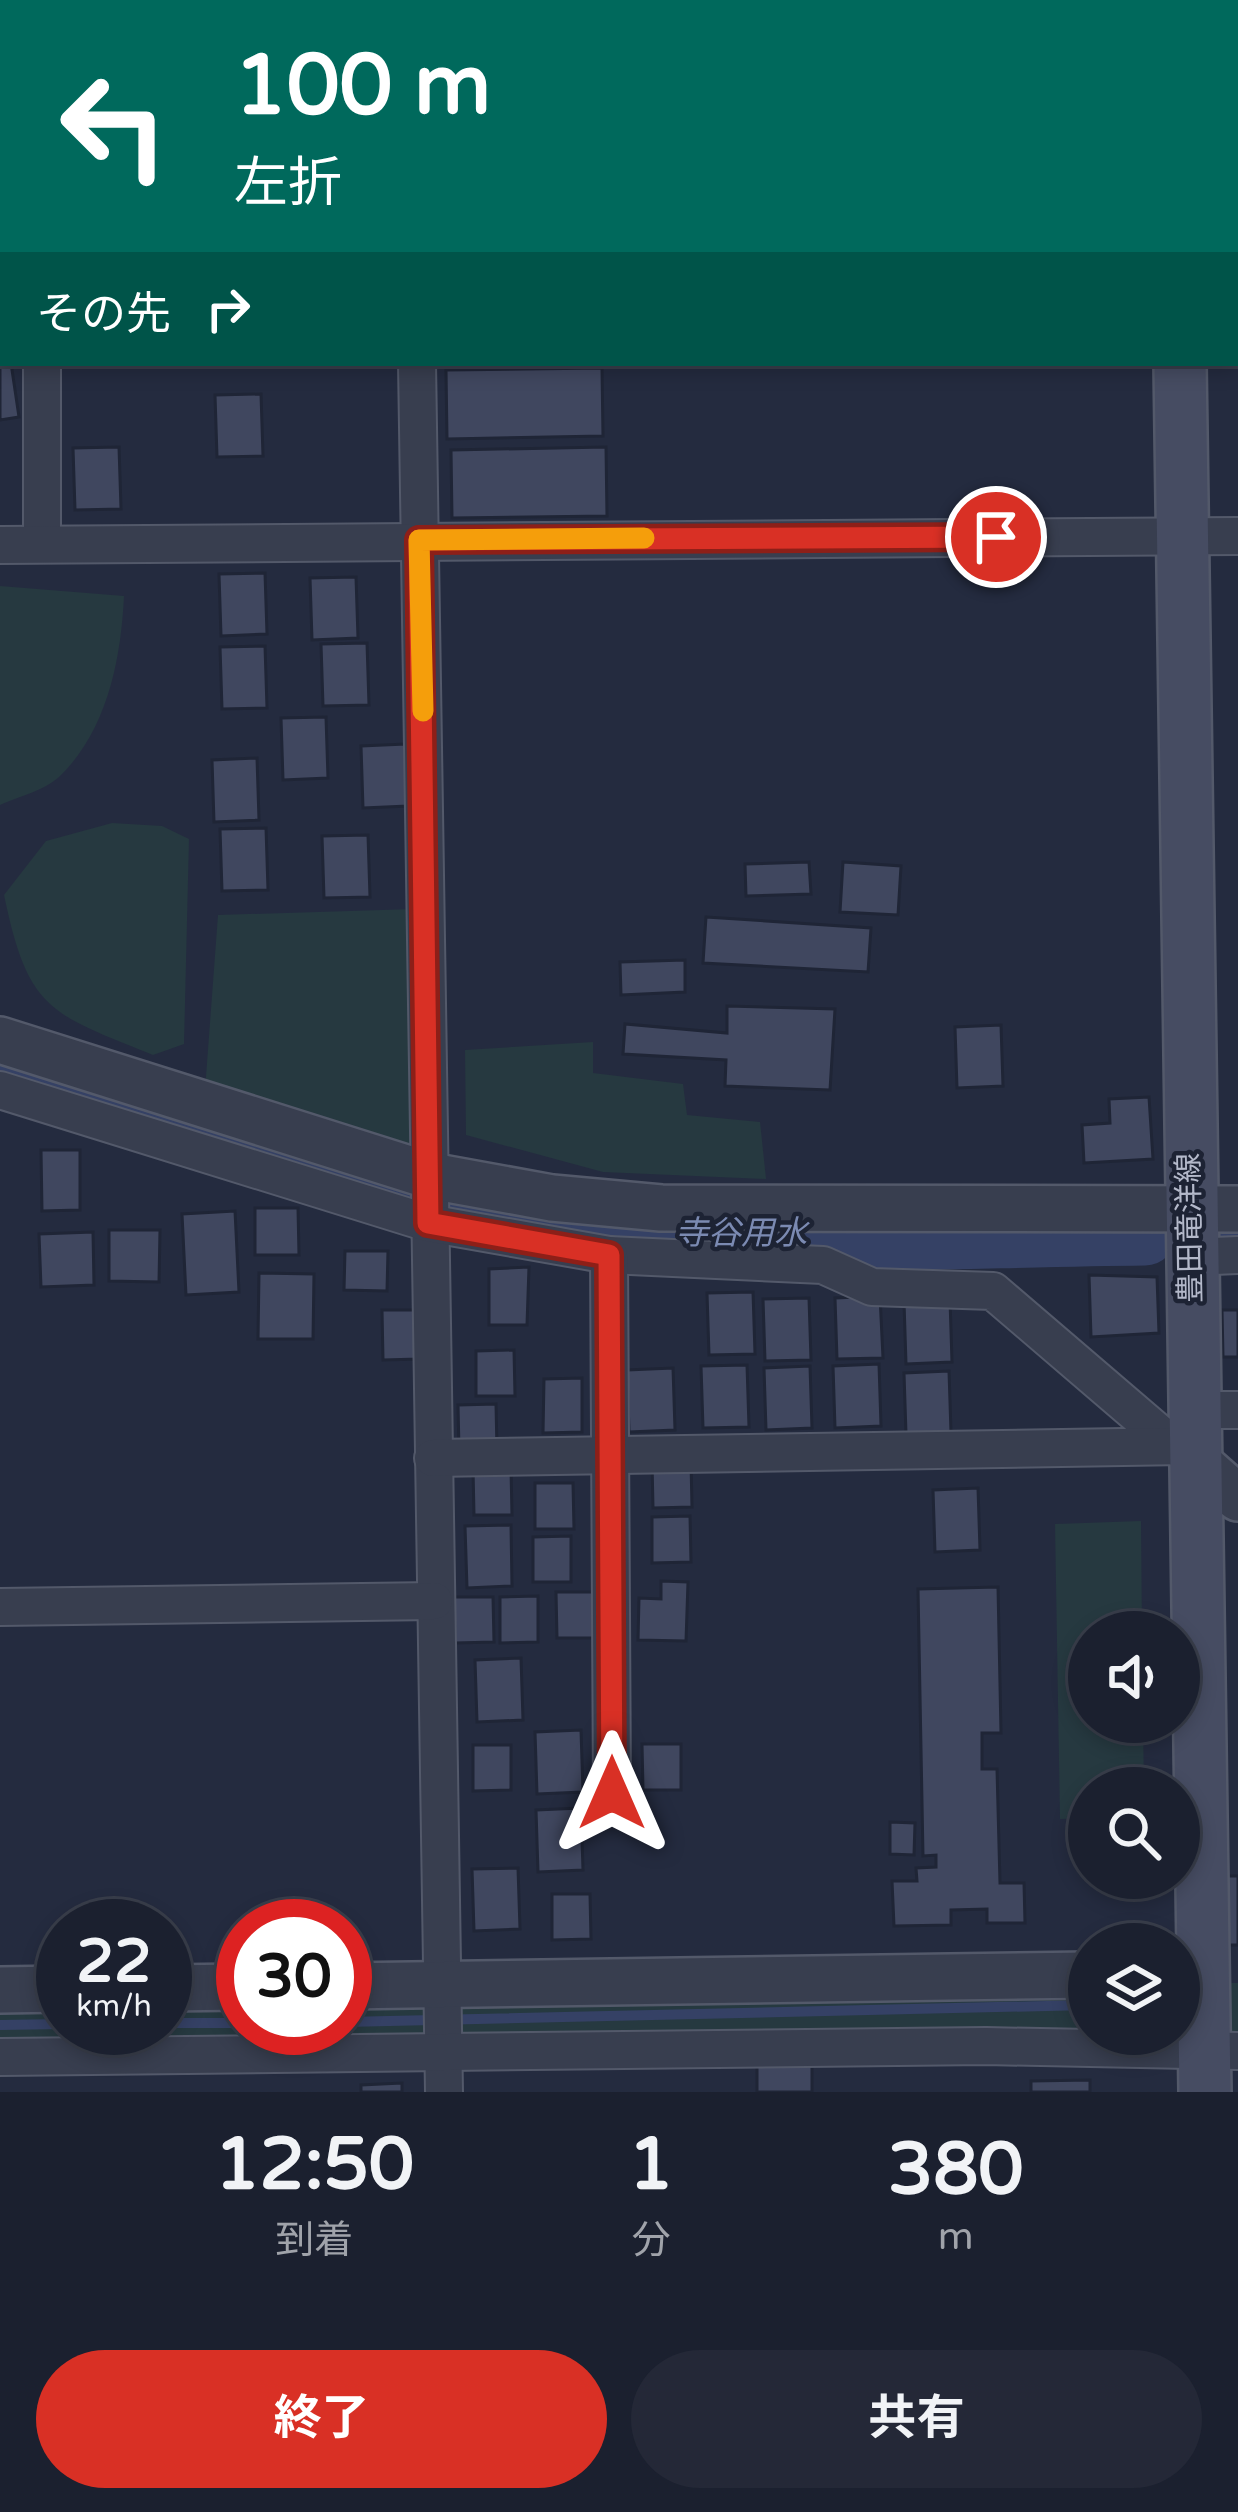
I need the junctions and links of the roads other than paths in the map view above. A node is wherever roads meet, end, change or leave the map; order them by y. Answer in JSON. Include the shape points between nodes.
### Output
{"nodes":[{"id":1,"x":42,"y":366,"type":"edge"},
{"id":2,"x":417,"y":366,"type":"edge"},
{"id":3,"x":1180,"y":366,"type":"edge"},
{"id":4,"x":1238,"y":536,"type":"edge"},
{"id":5,"x":1180,"y":537,"type":"junction"},
{"id":6,"x":419,"y":540,"type":"junction"},
{"id":7,"x":41,"y":544,"type":"junction"},
{"id":8,"x":0,"y":545,"type":"edge"},
{"id":9,"x":0,"y":1040,"type":"edge"},
{"id":10,"x":0,"y":1090,"type":"edge"},
{"id":11,"x":431,"y":1177,"type":"junction"},
{"id":12,"x":429,"y":1222,"type":"junction"},
{"id":13,"x":1214,"y":1233,"type":"edge"},
{"id":14,"x":609,"y":1255,"type":"junction"},
{"id":15,"x":1199,"y":1434,"type":"edge"},
{"id":16,"x":613,"y":1455,"type":"junction"},
{"id":17,"x":433,"y":1458,"type":"junction"},
{"id":18,"x":1238,"y":1498,"type":"edge"},
{"id":19,"x":434,"y":1601,"type":"junction"},
{"id":20,"x":0,"y":1607,"type":"edge"},
{"id":21,"x":612,"y":1793,"type":"dead end"},
{"id":22,"x":1068,"y":1975,"type":"edge"},
{"id":23,"x":441,"y":1984,"type":"junction"},
{"id":24,"x":372,"y":1985,"type":"edge"},
{"id":25,"x":36,"y":1989,"type":"edge"},
{"id":26,"x":0,"y":1990,"type":"edge"},
{"id":27,"x":1209,"y":2018,"type":"edge"},
{"id":28,"x":444,"y":2051,"type":"junction"},
{"id":29,"x":0,"y":2057,"type":"edge"},
{"id":30,"x":444,"y":2092,"type":"edge"}],
"edges":[{"from":1,"to":7,"type":"street"},
{"from":2,"to":6,"type":"street"},
{"from":3,"to":5,"type":"main road","name":"豊田竜洋線"},
{"from":4,"to":5,"type":"street"},
{"from":5,"to":6,"type":"street"},
{"from":5,"to":13,"type":"main road","name":"豊田竜洋線"},
{"from":6,"to":7,"type":"street"},
{"from":6,"to":11,"type":"street"},
{"from":7,"to":8,"type":"street"},
{"from":9,"to":11,"type":"street"},
{"from":10,"to":12,"type":"street"},
{"from":11,"to":12,"type":"street"},
{"from":11,"to":13,"type":"street","via":[[661,1208]]},
{"from":12,"to":14,"type":"street"},
{"from":12,"to":17,"type":"street"},
{"from":13,"to":15,"type":"main road","name":"豊田竜洋線"},
{"from":14,"to":15,"type":"street","via":[[823,1265],[872,1287],[993,1292]]},
{"from":14,"to":16,"type":"street"},
{"from":15,"to":16,"type":"street"},
{"from":15,"to":18,"type":"street"},
{"from":15,"to":27,"type":"main road","name":"豊田竜洋線"},
{"from":16,"to":17,"type":"street"},
{"from":16,"to":21,"type":"street"},
{"from":17,"to":19,"type":"street"},
{"from":19,"to":20,"type":"street"},
{"from":19,"to":23,"type":"street"},
{"from":22,"to":23,"type":"street"},
{"from":23,"to":24,"type":"street"},
{"from":23,"to":28,"type":"street"},
{"from":25,"to":26,"type":"street"},
{"from":27,"to":28,"type":"street","via":[[986,2046]]},
{"from":28,"to":29,"type":"street"},
{"from":28,"to":30,"type":"street"}]}
